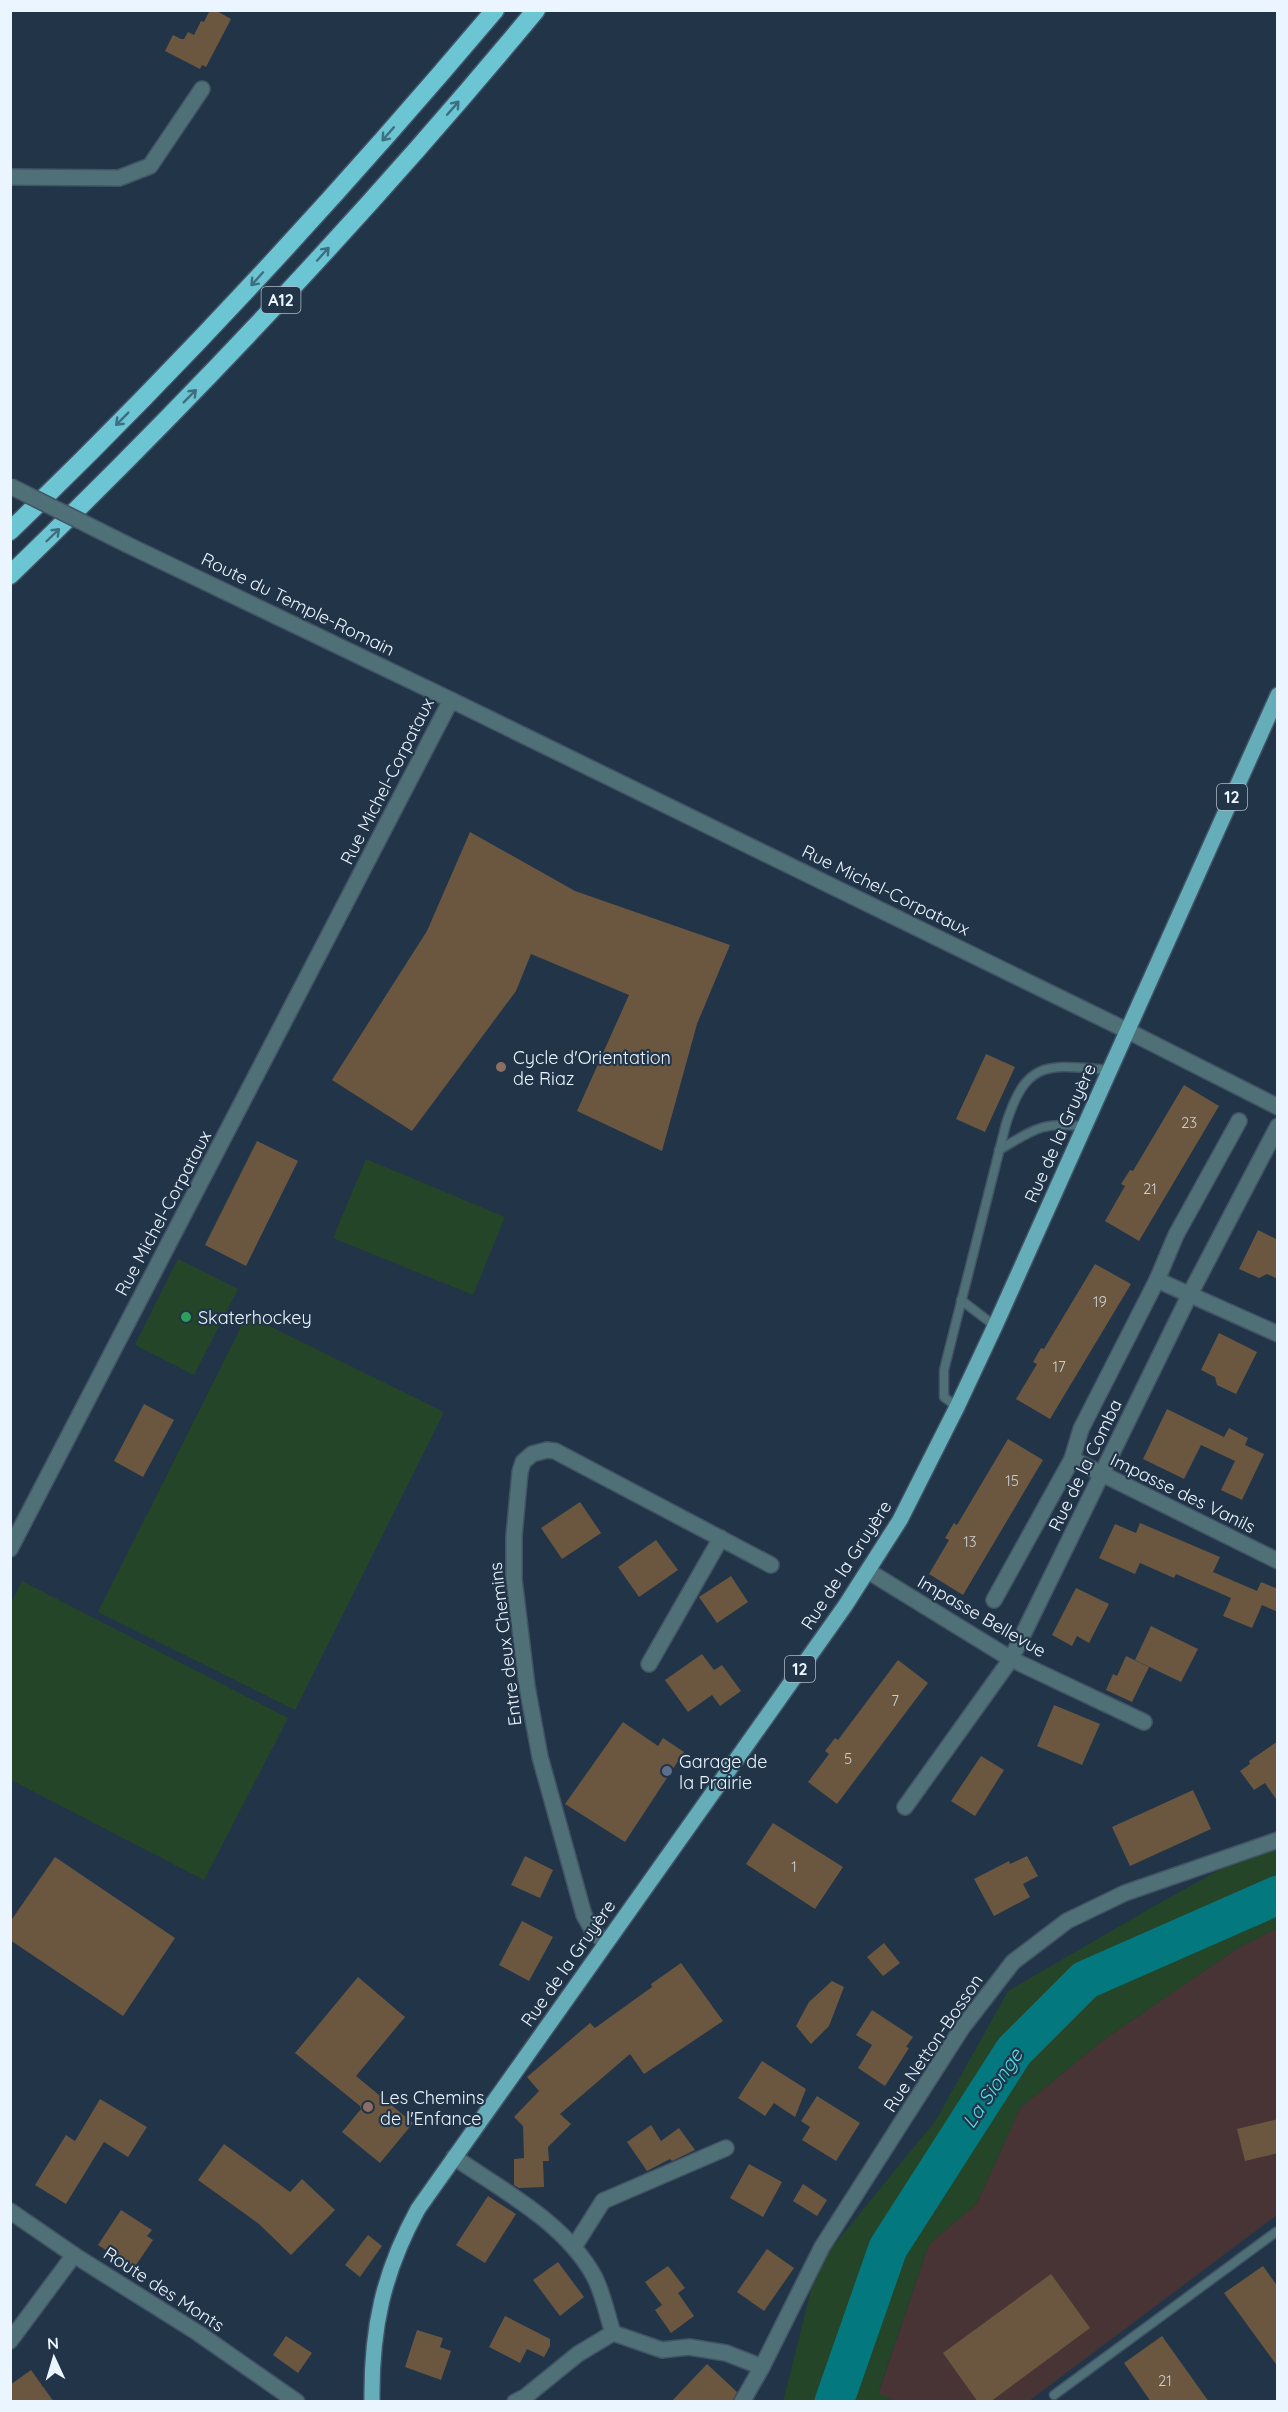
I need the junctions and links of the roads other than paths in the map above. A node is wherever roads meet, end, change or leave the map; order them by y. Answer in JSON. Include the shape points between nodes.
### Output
{"nodes":[{"id":1,"x":495,"y":10,"type":"edge"},
{"id":2,"x":536,"y":10,"type":"edge"},
{"id":3,"x":202,"y":89,"type":"dead end"},
{"id":4,"x":10,"y":177,"type":"edge"},
{"id":5,"x":10,"y":486,"type":"edge"},
{"id":6,"x":10,"y":531,"type":"edge"},
{"id":7,"x":10,"y":575,"type":"edge"},
{"id":8,"x":1278,"y":695,"type":"edge"},
{"id":9,"x":451,"y":700,"type":"junction"},
{"id":10,"x":1128,"y":1031,"type":"junction"},
{"id":11,"x":1110,"y":1070,"type":"junction"},
{"id":12,"x":1278,"y":1107,"type":"edge"},
{"id":13,"x":1239,"y":1121,"type":"dead end"},
{"id":14,"x":1278,"y":1126,"type":"edge"},
{"id":15,"x":1085,"y":1127,"type":"junction"},
{"id":16,"x":999,"y":1150,"type":"junction"},
{"id":17,"x":1157,"y":1280,"type":"junction"},
{"id":18,"x":1190,"y":1294,"type":"junction"},
{"id":19,"x":961,"y":1300,"type":"junction"},
{"id":20,"x":995,"y":1326,"type":"junction"},
{"id":21,"x":1278,"y":1334,"type":"edge"},
{"id":22,"x":957,"y":1407,"type":"junction"},
{"id":23,"x":1071,"y":1459,"type":"junction"},
{"id":24,"x":1102,"y":1474,"type":"junction"},
{"id":25,"x":721,"y":1538,"type":"junction"},
{"id":26,"x":10,"y":1549,"type":"edge"},
{"id":27,"x":1278,"y":1561,"type":"edge"},
{"id":28,"x":771,"y":1565,"type":"dead end"},
{"id":29,"x":868,"y":1571,"type":"junction"},
{"id":30,"x":994,"y":1600,"type":"dead end"},
{"id":31,"x":1011,"y":1659,"type":"junction"},
{"id":32,"x":649,"y":1664,"type":"dead end"},
{"id":33,"x":1144,"y":1722,"type":"dead end"},
{"id":34,"x":905,"y":1807,"type":"dead end"},
{"id":35,"x":1278,"y":1840,"type":"edge"},
{"id":36,"x":606,"y":1942,"type":"junction"},
{"id":37,"x":726,"y":2148,"type":"dead end"},
{"id":38,"x":454,"y":2157,"type":"junction"},
{"id":39,"x":10,"y":2211,"type":"edge"},
{"id":40,"x":1277,"y":2232,"type":"edge"},
{"id":41,"x":574,"y":2247,"type":"junction"},
{"id":42,"x":74,"y":2255,"type":"junction"},
{"id":43,"x":613,"y":2333,"type":"junction"},
{"id":44,"x":10,"y":2340,"type":"edge"},
{"id":45,"x":762,"y":2367,"type":"junction"},
{"id":46,"x":1054,"y":2394,"type":"dead end"},
{"id":47,"x":297,"y":2402,"type":"edge"},
{"id":48,"x":372,"y":2402,"type":"edge"},
{"id":49,"x":516,"y":2402,"type":"edge"},
{"id":50,"x":742,"y":2402,"type":"edge"}],
"edges":[{"from":1,"to":6,"type":"highway","number":"A12","one_way":true,"via":[[250,288]]},
{"from":7,"to":2,"type":"highway","number":"A12","one_way":true,"via":[[263,319],[405,163]]},
{"from":3,"to":4,"type":"street","via":[[150,166],[119,178]]},
{"from":5,"to":9,"type":"street","name":"Route du Temple-Romain","bridge":true},
{"from":8,"to":10,"type":"main road","name":"Rue de la Gruyère","number":"12"},
{"from":9,"to":10,"type":"street","name":"Rue Michel-Corpataux"},
{"from":9,"to":26,"type":"street","name":"Rue Michel-Corpataux"},
{"from":10,"to":11,"type":"main road","name":"Rue de la Gruyère","number":"12"},
{"from":10,"to":12,"type":"street","name":"Rue Michel-Corpataux"},
{"from":11,"to":15,"type":"main road","name":"Rue de la Gruyère","number":"12"},
{"from":11,"to":16,"type":"lane","via":[[1059,1067],[1031,1076],[1017,1091]]},
{"from":13,"to":17,"type":"street","via":[[1176,1235]]},
{"from":14,"to":18,"type":"street","name":"Rue de la Comba"},
{"from":15,"to":16,"type":"lane","via":[[1046,1125]]},
{"from":15,"to":20,"type":"main road","name":"Rue de la Gruyère","number":"12"},
{"from":16,"to":19,"type":"lane"},
{"from":17,"to":18,"type":"street"},
{"from":17,"to":23,"type":"street","via":[[1081,1429]]},
{"from":18,"to":21,"type":"street"},
{"from":18,"to":24,"type":"street","name":"Rue de la Comba"},
{"from":19,"to":20,"type":"lane"},
{"from":19,"to":22,"type":"lane","via":[[943,1384],[944,1397]]},
{"from":20,"to":22,"type":"main road","name":"Rue de la Gruyère","number":"12"},
{"from":22,"to":29,"type":"main road","name":"Rue de la Gruyère","number":"12","via":[[900,1520]]},
{"from":23,"to":24,"type":"street","name":"Impasse des Vanils"},
{"from":23,"to":30,"type":"street"},
{"from":24,"to":27,"type":"street","name":"Impasse des Vanils"},
{"from":24,"to":31,"type":"street","name":"Rue de la Comba"},
{"from":25,"to":28,"type":"street","name":"Entre deux Chemins"},
{"from":25,"to":32,"type":"street"},
{"from":25,"to":36,"type":"street","name":"Entre deux Chemins","via":[[555,1451],[532,1454],[523,1462],[514,1536],[514,1579],[526,1686],[540,1757],[584,1915],[593,1931]]},
{"from":29,"to":31,"type":"street","name":"Impasse Bellevue"},
{"from":29,"to":36,"type":"main road","name":"Rue de la Gruyère","number":"12"},
{"from":31,"to":33,"type":"street","name":"Impasse Bellevue"},
{"from":31,"to":34,"type":"street","name":"Rue de la Comba"},
{"from":35,"to":45,"type":"street","name":"Rue Netton-Bosson","via":[[1125,1893],[1066,1921],[1013,1962],[962,2028],[822,2247]]},
{"from":36,"to":38,"type":"main road","name":"Rue de la Gruyère","number":"12"},
{"from":37,"to":41,"type":"street","via":[[603,2201]]},
{"from":38,"to":41,"type":"street","via":[[535,2212]]},
{"from":38,"to":48,"type":"main road","name":"Rue de la Gruyère","number":"12","via":[[418,2209],[391,2265],[374,2333]]},
{"from":39,"to":42,"type":"street","name":"Route des Monts"},
{"from":40,"to":46,"type":"lane"},
{"from":41,"to":43,"type":"street","via":[[594,2278]]},
{"from":42,"to":44,"type":"street"},
{"from":42,"to":47,"type":"street","name":"Route des Monts","via":[[198,2333]]},
{"from":43,"to":45,"type":"street","via":[[662,2350],[689,2347],[726,2354]]},
{"from":43,"to":49,"type":"street","via":[[578,2354]]},
{"from":45,"to":50,"type":"street","name":"Rue Netton-Bosson"}]}
